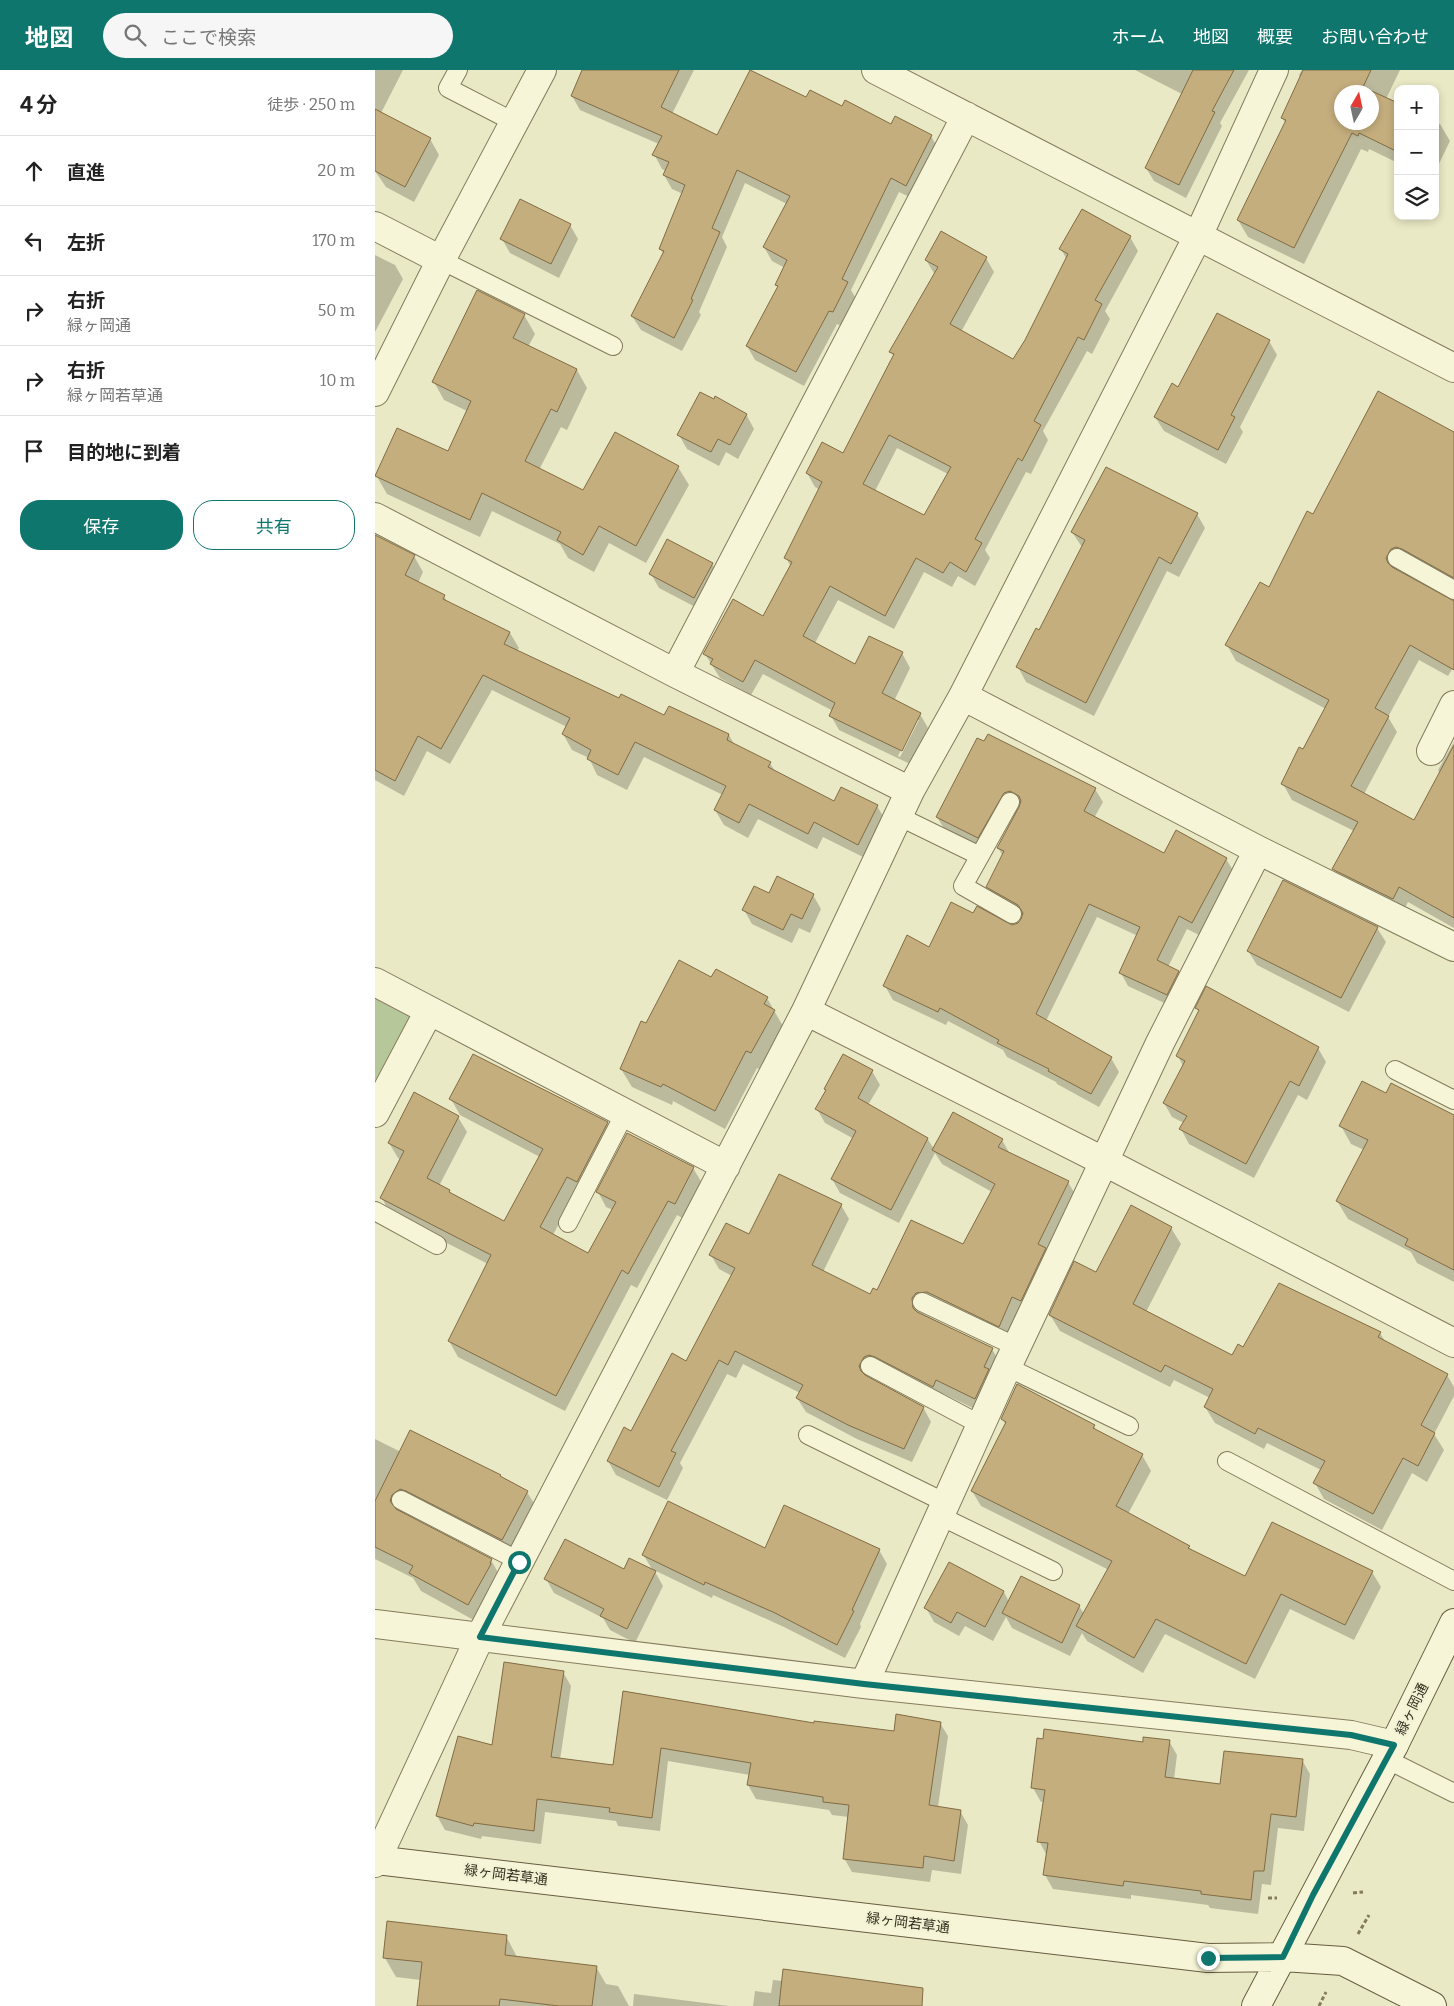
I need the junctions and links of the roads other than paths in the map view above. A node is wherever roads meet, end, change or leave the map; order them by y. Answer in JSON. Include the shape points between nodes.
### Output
{"nodes":[{"id":1,"x":458,"y":70,"type":"edge"},
{"id":2,"x":542,"y":70,"type":"edge"},
{"id":3,"x":876,"y":70,"type":"edge"},
{"id":4,"x":1274,"y":70,"type":"edge"},
{"id":5,"x":966,"y":116,"type":"junction"},
{"id":6,"x":514,"y":122,"type":"junction"},
{"id":7,"x":375,"y":226,"type":"edge"},
{"id":8,"x":1197,"y":236,"type":"junction"},
{"id":9,"x":441,"y":260,"type":"junction"},
{"id":10,"x":613,"y":346,"type":"dead end"},
{"id":11,"x":1454,"y":368,"type":"edge"},
{"id":12,"x":375,"y":392,"type":"edge"},
{"id":13,"x":375,"y":517,"type":"edge"},
{"id":14,"x":1397,"y":558,"type":"dead end"},
{"id":15,"x":1454,"y":590,"type":"edge"},
{"id":16,"x":675,"y":673,"type":"junction"},
{"id":17,"x":963,"y":696,"type":"junction"},
{"id":18,"x":1454,"y":706,"type":"edge"},
{"id":19,"x":1431,"y":751,"type":"dead end"},
{"id":20,"x":910,"y":791,"type":"junction"},
{"id":21,"x":1010,"y":802,"type":"dead end"},
{"id":22,"x":899,"y":816,"type":"junction"},
{"id":23,"x":1258,"y":850,"type":"junction"},
{"id":24,"x":980,"y":856,"type":"junction"},
{"id":25,"x":1012,"y":914,"type":"dead end"},
{"id":26,"x":1454,"y":947,"type":"edge"},
{"id":27,"x":375,"y":982,"type":"edge"},
{"id":28,"x":429,"y":1011,"type":"junction"},
{"id":29,"x":806,"y":1011,"type":"junction"},
{"id":30,"x":1395,"y":1070,"type":"dead end"},
{"id":31,"x":1454,"y":1100,"type":"edge"},
{"id":32,"x":375,"y":1113,"type":"edge"},
{"id":33,"x":625,"y":1113,"type":"junction"},
{"id":34,"x":1105,"y":1162,"type":"junction"},
{"id":35,"x":726,"y":1166,"type":"junction"},
{"id":36,"x":375,"y":1211,"type":"edge"},
{"id":37,"x":568,"y":1223,"type":"dead end"},
{"id":38,"x":437,"y":1245,"type":"dead end"},
{"id":39,"x":922,"y":1302,"type":"dead end"},
{"id":40,"x":1454,"y":1343,"type":"edge"},
{"id":41,"x":1012,"y":1357,"type":"junction"},
{"id":42,"x":870,"y":1366,"type":"dead end"},
{"id":43,"x":981,"y":1425,"type":"junction"},
{"id":44,"x":1129,"y":1426,"type":"dead end"},
{"id":45,"x":808,"y":1435,"type":"dead end"},
{"id":46,"x":1227,"y":1461,"type":"dead end"},
{"id":47,"x":401,"y":1500,"type":"dead end"},
{"id":48,"x":943,"y":1509,"type":"junction"},
{"id":49,"x":519,"y":1562,"type":"junction"},
{"id":50,"x":1053,"y":1571,"type":"dead end"},
{"id":51,"x":1454,"y":1581,"type":"edge"},
{"id":52,"x":1454,"y":1623,"type":"edge"},
{"id":53,"x":375,"y":1624,"type":"edge"},
{"id":54,"x":480,"y":1637,"type":"junction"},
{"id":55,"x":864,"y":1684,"type":"junction"},
{"id":56,"x":1390,"y":1752,"type":"junction"},
{"id":57,"x":1454,"y":1793,"type":"edge"},
{"id":58,"x":375,"y":1861,"type":"edge"},
{"id":59,"x":1283,"y":1957,"type":"junction"},
{"id":60,"x":1256,"y":2006,"type":"edge"},
{"id":61,"x":1431,"y":2006,"type":"edge"}],
"edges":[{"from":1,"to":6,"type":"lane","via":[[449,88]]},
{"from":2,"to":6,"type":"street"},
{"from":3,"to":5,"type":"street"},
{"from":4,"to":8,"type":"street"},
{"from":5,"to":8,"type":"street"},
{"from":5,"to":16,"type":"street"},
{"from":6,"to":9,"type":"street"},
{"from":7,"to":9,"type":"street"},
{"from":8,"to":11,"type":"street"},
{"from":8,"to":17,"type":"street"},
{"from":9,"to":10,"type":"lane"},
{"from":9,"to":12,"type":"street"},
{"from":13,"to":16,"type":"street"},
{"from":14,"to":15,"type":"lane"},
{"from":16,"to":20,"type":"street"},
{"from":17,"to":20,"type":"street"},
{"from":17,"to":23,"type":"street"},
{"from":18,"to":19,"type":"street"},
{"from":20,"to":22,"type":"street"},
{"from":21,"to":24,"type":"lane"},
{"from":22,"to":24,"type":"lane"},
{"from":22,"to":29,"type":"street"},
{"from":23,"to":26,"type":"street"},
{"from":23,"to":34,"type":"street","via":[[1160,1042]]},
{"from":24,"to":25,"type":"lane","via":[[963,886]]},
{"from":27,"to":28,"type":"street"},
{"from":28,"to":32,"type":"street"},
{"from":28,"to":33,"type":"street"},
{"from":29,"to":34,"type":"street"},
{"from":29,"to":35,"type":"street"},
{"from":30,"to":31,"type":"lane"},
{"from":33,"to":35,"type":"street"},
{"from":33,"to":37,"type":"lane"},
{"from":34,"to":40,"type":"street"},
{"from":34,"to":41,"type":"street"},
{"from":35,"to":49,"type":"street"},
{"from":36,"to":38,"type":"lane"},
{"from":39,"to":41,"type":"lane"},
{"from":41,"to":43,"type":"street"},
{"from":41,"to":44,"type":"lane"},
{"from":42,"to":43,"type":"lane"},
{"from":43,"to":48,"type":"street"},
{"from":45,"to":48,"type":"lane"},
{"from":46,"to":51,"type":"lane"},
{"from":47,"to":49,"type":"lane"},
{"from":48,"to":50,"type":"lane"},
{"from":48,"to":55,"type":"street"},
{"from":49,"to":54,"type":"street"},
{"from":52,"to":56,"type":"street","name":"緑ヶ岡通"},
{"from":53,"to":54,"type":"street"},
{"from":54,"to":55,"type":"street"},
{"from":54,"to":58,"type":"street"},
{"from":55,"to":56,"type":"street","via":[[1351,1735]]},
{"from":56,"to":57,"type":"lane"},
{"from":56,"to":59,"type":"street","name":"緑ヶ岡通"},
{"from":58,"to":59,"type":"street","name":"緑ヶ岡若草通","via":[[1208,1958]]},
{"from":59,"to":60,"type":"street","name":"緑ヶ岡通"},
{"from":59,"to":61,"type":"street","name":"緑ヶ岡若草通","via":[[1343,1961]]}]}
